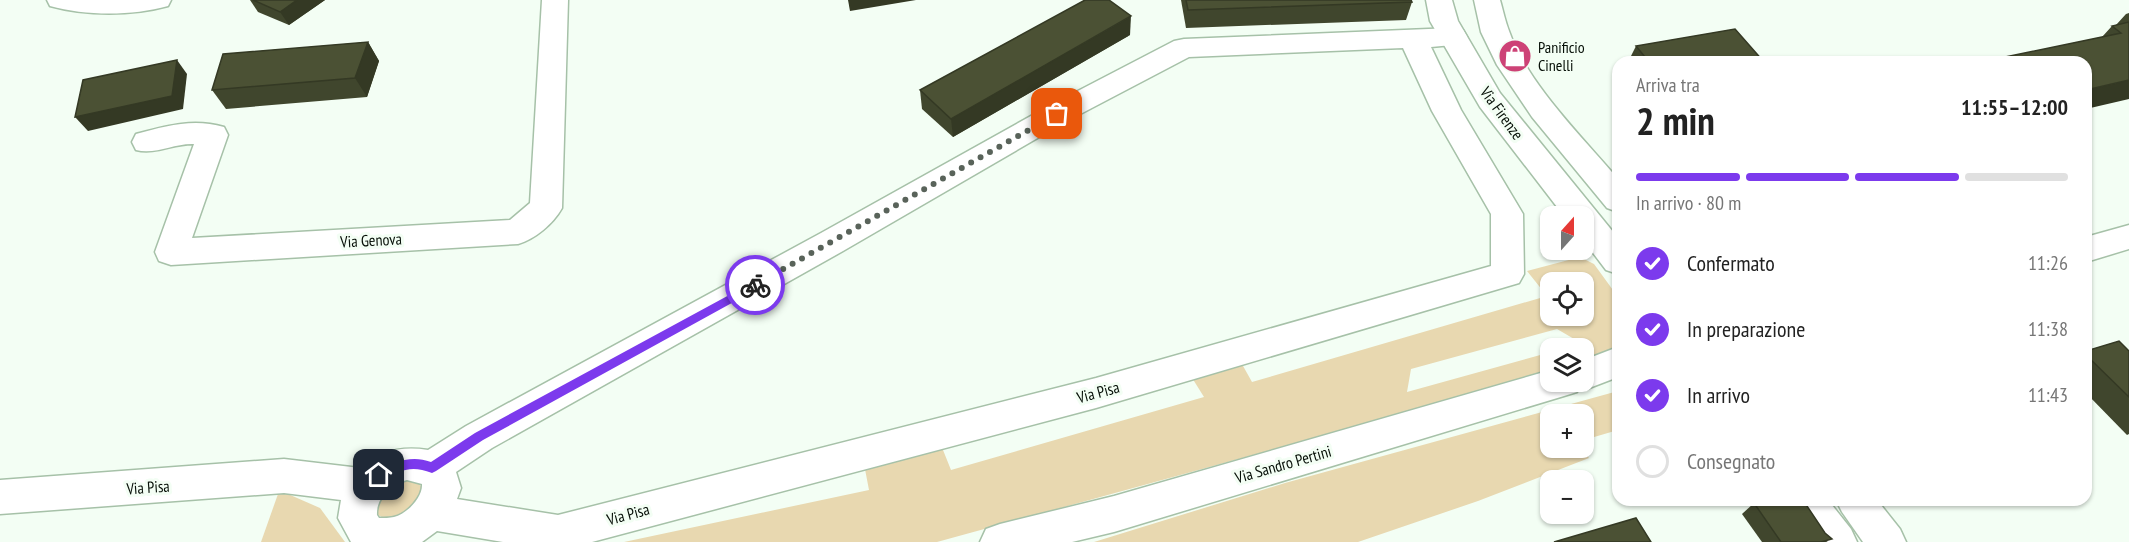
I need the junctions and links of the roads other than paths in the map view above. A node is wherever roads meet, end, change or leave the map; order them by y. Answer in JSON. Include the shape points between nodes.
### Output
{"nodes":[{"id":1,"x":60,"y":0,"type":"edge"},
{"id":2,"x":158,"y":0,"type":"edge"},
{"id":3,"x":555,"y":0,"type":"edge"},
{"id":4,"x":1439,"y":0,"type":"edge"},
{"id":5,"x":1487,"y":0,"type":"edge"},
{"id":6,"x":1453,"y":37,"type":"junction"},
{"id":7,"x":1413,"y":39,"type":"junction"},
{"id":8,"x":147,"y":142,"type":"dead end"},
{"id":9,"x":1612,"y":193,"type":"edge"},
{"id":10,"x":1574,"y":206,"type":"edge"},
{"id":11,"x":1594,"y":231,"type":"edge"},
{"id":12,"x":2129,"y":237,"type":"edge"},
{"id":13,"x":2092,"y":248,"type":"edge"},
{"id":14,"x":1612,"y":253,"type":"edge"},
{"id":15,"x":1596,"y":372,"type":"edge"},
{"id":16,"x":432,"y":468,"type":"junction"},
{"id":17,"x":367,"y":486,"type":"junction"},
{"id":18,"x":0,"y":497,"type":"edge"},
{"id":19,"x":1811,"y":506,"type":"edge"},
{"id":20,"x":1859,"y":506,"type":"edge"},
{"id":21,"x":433,"y":513,"type":"junction"},
{"id":22,"x":1000,"y":542,"type":"edge"},
{"id":23,"x":1838,"y":542,"type":"edge"},
{"id":24,"x":1886,"y":542,"type":"edge"}],
"edges":[{"from":1,"to":2,"type":"street","via":[[113,4]]},
{"from":3,"to":8,"type":"street","name":"Via Genova","via":[[546,208],[518,232],[171,252],[213,135],[183,133]]},
{"from":4,"to":6,"type":"street","name":"Via Firenze"},
{"from":5,"to":9,"type":"street","name":"Via Firenze","via":[[1507,58],[1542,110]]},
{"from":6,"to":7,"type":"street"},
{"from":6,"to":10,"type":"street","name":"Via Firenze","via":[[1490,100]]},
{"from":7,"to":16,"type":"street","via":[[1184,48],[1057,114],[479,436]]},
{"from":7,"to":21,"type":"street","name":"Via Pisa","via":[[1447,111],[1507,214],[1507,274],[1096,393],[558,532]]},
{"from":11,"to":14,"type":"street","name":"Via Firenze"},
{"from":12,"to":13,"type":"street"},
{"from":15,"to":22,"type":"street","name":"Via Sandro Pertini","via":[[1114,514]]},
{"from":16,"to":17,"type":"street","via":[[407,463],[379,475]]},
{"from":16,"to":21,"type":"street","via":[[440,476],[442,487]]},
{"from":17,"to":18,"type":"street","name":"Via Pisa","via":[[284,476]]},
{"from":17,"to":21,"type":"street","via":[[356,511],[358,523],[372,534],[392,536],[407,532]]},
{"from":19,"to":23,"type":"street"},
{"from":20,"to":24,"type":"street"}]}
